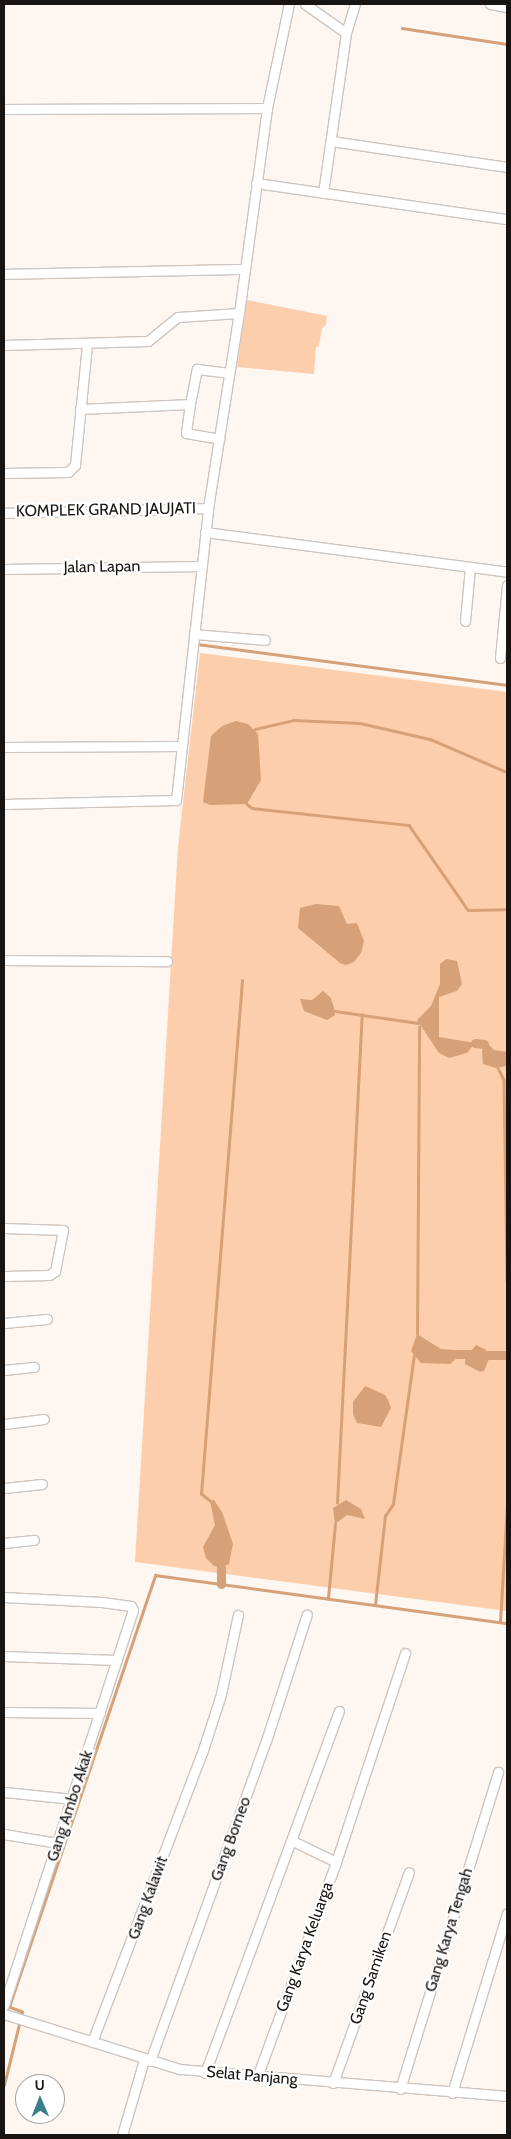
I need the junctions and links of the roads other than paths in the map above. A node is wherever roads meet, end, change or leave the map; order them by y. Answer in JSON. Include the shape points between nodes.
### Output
{"nodes":[{"id":1,"x":289,"y":4,"type":"edge"},
{"id":2,"x":305,"y":4,"type":"edge"},
{"id":3,"x":354,"y":4,"type":"edge"},
{"id":4,"x":490,"y":4,"type":"edge"},
{"id":5,"x":507,"y":7,"type":"edge"},
{"id":6,"x":346,"y":33,"type":"junction"},
{"id":7,"x":267,"y":108,"type":"junction"},
{"id":8,"x":4,"y":109,"type":"edge"},
{"id":9,"x":331,"y":141,"type":"junction"},
{"id":10,"x":507,"y":168,"type":"edge"},
{"id":11,"x":256,"y":183,"type":"junction"},
{"id":12,"x":322,"y":193,"type":"junction"},
{"id":13,"x":507,"y":219,"type":"edge"},
{"id":14,"x":245,"y":269,"type":"junction"},
{"id":15,"x":4,"y":274,"type":"edge"},
{"id":16,"x":239,"y":313,"type":"junction"},
{"id":17,"x":87,"y":344,"type":"junction"},
{"id":18,"x":4,"y":345,"type":"edge"},
{"id":19,"x":229,"y":373,"type":"junction"},
{"id":20,"x":190,"y":404,"type":"junction"},
{"id":21,"x":80,"y":409,"type":"junction"},
{"id":22,"x":219,"y":439,"type":"junction"},
{"id":23,"x":4,"y":474,"type":"edge"},
{"id":24,"x":208,"y":508,"type":"junction"},
{"id":25,"x":4,"y":513,"type":"edge"},
{"id":26,"x":205,"y":532,"type":"junction"},
{"id":27,"x":201,"y":566,"type":"junction"},
{"id":28,"x":470,"y":567,"type":"junction"},
{"id":29,"x":4,"y":569,"type":"edge"},
{"id":30,"x":507,"y":572,"type":"edge"},
{"id":31,"x":507,"y":586,"type":"edge"},
{"id":32,"x":465,"y":621,"type":"dead end"},
{"id":33,"x":194,"y":634,"type":"junction"},
{"id":34,"x":265,"y":640,"type":"dead end"},
{"id":35,"x":500,"y":658,"type":"dead end"},
{"id":36,"x":182,"y":746,"type":"junction"},
{"id":37,"x":4,"y":747,"type":"edge"},
{"id":38,"x":4,"y":804,"type":"edge"},
{"id":39,"x":4,"y":960,"type":"edge"},
{"id":40,"x":168,"y":961,"type":"dead end"},
{"id":41,"x":4,"y":1228,"type":"edge"},
{"id":42,"x":4,"y":1276,"type":"edge"},
{"id":43,"x":46,"y":1319,"type":"dead end"},
{"id":44,"x":4,"y":1323,"type":"edge"},
{"id":45,"x":34,"y":1368,"type":"dead end"},
{"id":46,"x":4,"y":1370,"type":"edge"},
{"id":47,"x":44,"y":1419,"type":"dead end"},
{"id":48,"x":4,"y":1424,"type":"edge"},
{"id":49,"x":42,"y":1484,"type":"dead end"},
{"id":50,"x":4,"y":1488,"type":"edge"},
{"id":51,"x":34,"y":1540,"type":"dead end"},
{"id":52,"x":4,"y":1543,"type":"edge"},
{"id":53,"x":4,"y":1597,"type":"edge"},
{"id":54,"x":307,"y":1614,"type":"dead end"},
{"id":55,"x":238,"y":1615,"type":"dead end"},
{"id":56,"x":405,"y":1653,"type":"dead end"},
{"id":57,"x":4,"y":1656,"type":"edge"},
{"id":58,"x":117,"y":1660,"type":"junction"},
{"id":59,"x":338,"y":1711,"type":"dead end"},
{"id":60,"x":4,"y":1712,"type":"edge"},
{"id":61,"x":100,"y":1713,"type":"junction"},
{"id":62,"x":498,"y":1772,"type":"dead end"},
{"id":63,"x":5,"y":1792,"type":"dead end"},
{"id":64,"x":73,"y":1799,"type":"junction"},
{"id":65,"x":4,"y":1834,"type":"edge"},
{"id":66,"x":293,"y":1841,"type":"junction"},
{"id":67,"x":58,"y":1843,"type":"junction"},
{"id":68,"x":336,"y":1862,"type":"junction"},
{"id":69,"x":409,"y":1872,"type":"dead end"},
{"id":70,"x":507,"y":1913,"type":"edge"},
{"id":71,"x":4,"y":2004,"type":"edge"},
{"id":72,"x":4,"y":2015,"type":"edge"},
{"id":73,"x":92,"y":2042,"type":"junction"},
{"id":74,"x":147,"y":2060,"type":"junction"},
{"id":75,"x":205,"y":2072,"type":"junction"},
{"id":76,"x":257,"y":2077,"type":"junction"},
{"id":77,"x":332,"y":2083,"type":"junction"},
{"id":78,"x":400,"y":2088,"type":"junction"},
{"id":79,"x":452,"y":2093,"type":"junction"},
{"id":80,"x":507,"y":2096,"type":"edge"},
{"id":81,"x":122,"y":2135,"type":"edge"}],
"edges":[{"from":1,"to":7,"type":"street"},
{"from":2,"to":6,"type":"street"},
{"from":3,"to":6,"type":"street"},
{"from":4,"to":5,"type":"street"},
{"from":6,"to":9,"type":"street"},
{"from":7,"to":8,"type":"street"},
{"from":7,"to":11,"type":"street"},
{"from":9,"to":10,"type":"street"},
{"from":9,"to":12,"type":"street"},
{"from":11,"to":12,"type":"street"},
{"from":11,"to":14,"type":"street"},
{"from":12,"to":13,"type":"street"},
{"from":14,"to":15,"type":"street"},
{"from":14,"to":16,"type":"street"},
{"from":16,"to":17,"type":"street","via":[[178,317],[148,342]]},
{"from":16,"to":19,"type":"street"},
{"from":17,"to":18,"type":"street"},
{"from":17,"to":21,"type":"street"},
{"from":19,"to":20,"type":"street","via":[[197,369]]},
{"from":19,"to":22,"type":"street"},
{"from":20,"to":21,"type":"street"},
{"from":20,"to":22,"type":"street","via":[[186,433]]},
{"from":21,"to":23,"type":"street","via":[[73,469],[68,472]]},
{"from":22,"to":24,"type":"street"},
{"from":24,"to":25,"type":"street","name":"KOMPLEK GRAND JAUJATI"},
{"from":24,"to":26,"type":"street"},
{"from":26,"to":27,"type":"street"},
{"from":26,"to":28,"type":"street"},
{"from":27,"to":29,"type":"street","name":"Jalan Lapan"},
{"from":27,"to":33,"type":"street"},
{"from":28,"to":30,"type":"street"},
{"from":28,"to":32,"type":"street"},
{"from":31,"to":35,"type":"street"},
{"from":33,"to":34,"type":"street"},
{"from":33,"to":36,"type":"street"},
{"from":36,"to":37,"type":"street"},
{"from":36,"to":38,"type":"street","via":[[178,794],[174,802]]},
{"from":39,"to":40,"type":"street"},
{"from":41,"to":42,"type":"street","via":[[63,1230],[55,1271],[49,1275]]},
{"from":43,"to":44,"type":"street"},
{"from":45,"to":46,"type":"street"},
{"from":47,"to":48,"type":"street"},
{"from":49,"to":50,"type":"street"},
{"from":51,"to":52,"type":"street"},
{"from":53,"to":58,"type":"street","name":"Gang Ambo Akak","via":[[131,1606],[133,1614]]},
{"from":54,"to":74,"type":"street","name":"Gang Borneo","via":[[234,1832]]},
{"from":55,"to":73,"type":"street","name":"Gang Kalawit","via":[[221,1694],[202,1753]]},
{"from":56,"to":68,"type":"street"},
{"from":57,"to":58,"type":"street"},
{"from":58,"to":61,"type":"street","name":"Gang Ambo Akak"},
{"from":59,"to":66,"type":"street"},
{"from":60,"to":61,"type":"street"},
{"from":61,"to":64,"type":"street","name":"Gang Ambo Akak"},
{"from":62,"to":78,"type":"street","name":"Gang Karya Tengah"},
{"from":63,"to":64,"type":"street"},
{"from":64,"to":67,"type":"street","name":"Gang Ambo Akak"},
{"from":65,"to":67,"type":"street"},
{"from":66,"to":68,"type":"street","name":"Gang Karya Keluarga"},
{"from":66,"to":75,"type":"street"},
{"from":67,"to":71,"type":"street","name":"Gang Ambo Akak"},
{"from":68,"to":76,"type":"street","name":"Gang Karya Keluarga"},
{"from":69,"to":77,"type":"street","name":"Gang Samiken"},
{"from":70,"to":79,"type":"street"},
{"from":72,"to":73,"type":"street","name":"Selat Panjang"},
{"from":73,"to":74,"type":"street","name":"Selat Panjang"},
{"from":74,"to":75,"type":"street","name":"Selat Panjang"},
{"from":74,"to":81,"type":"street","name":"Gang Borneo"},
{"from":75,"to":76,"type":"street","name":"Selat Panjang"},
{"from":76,"to":77,"type":"street","name":"Selat Panjang"},
{"from":77,"to":78,"type":"street","name":"Selat Panjang"},
{"from":78,"to":79,"type":"street","name":"Selat Panjang"},
{"from":79,"to":80,"type":"street","name":"Selat Panjang"}]}
